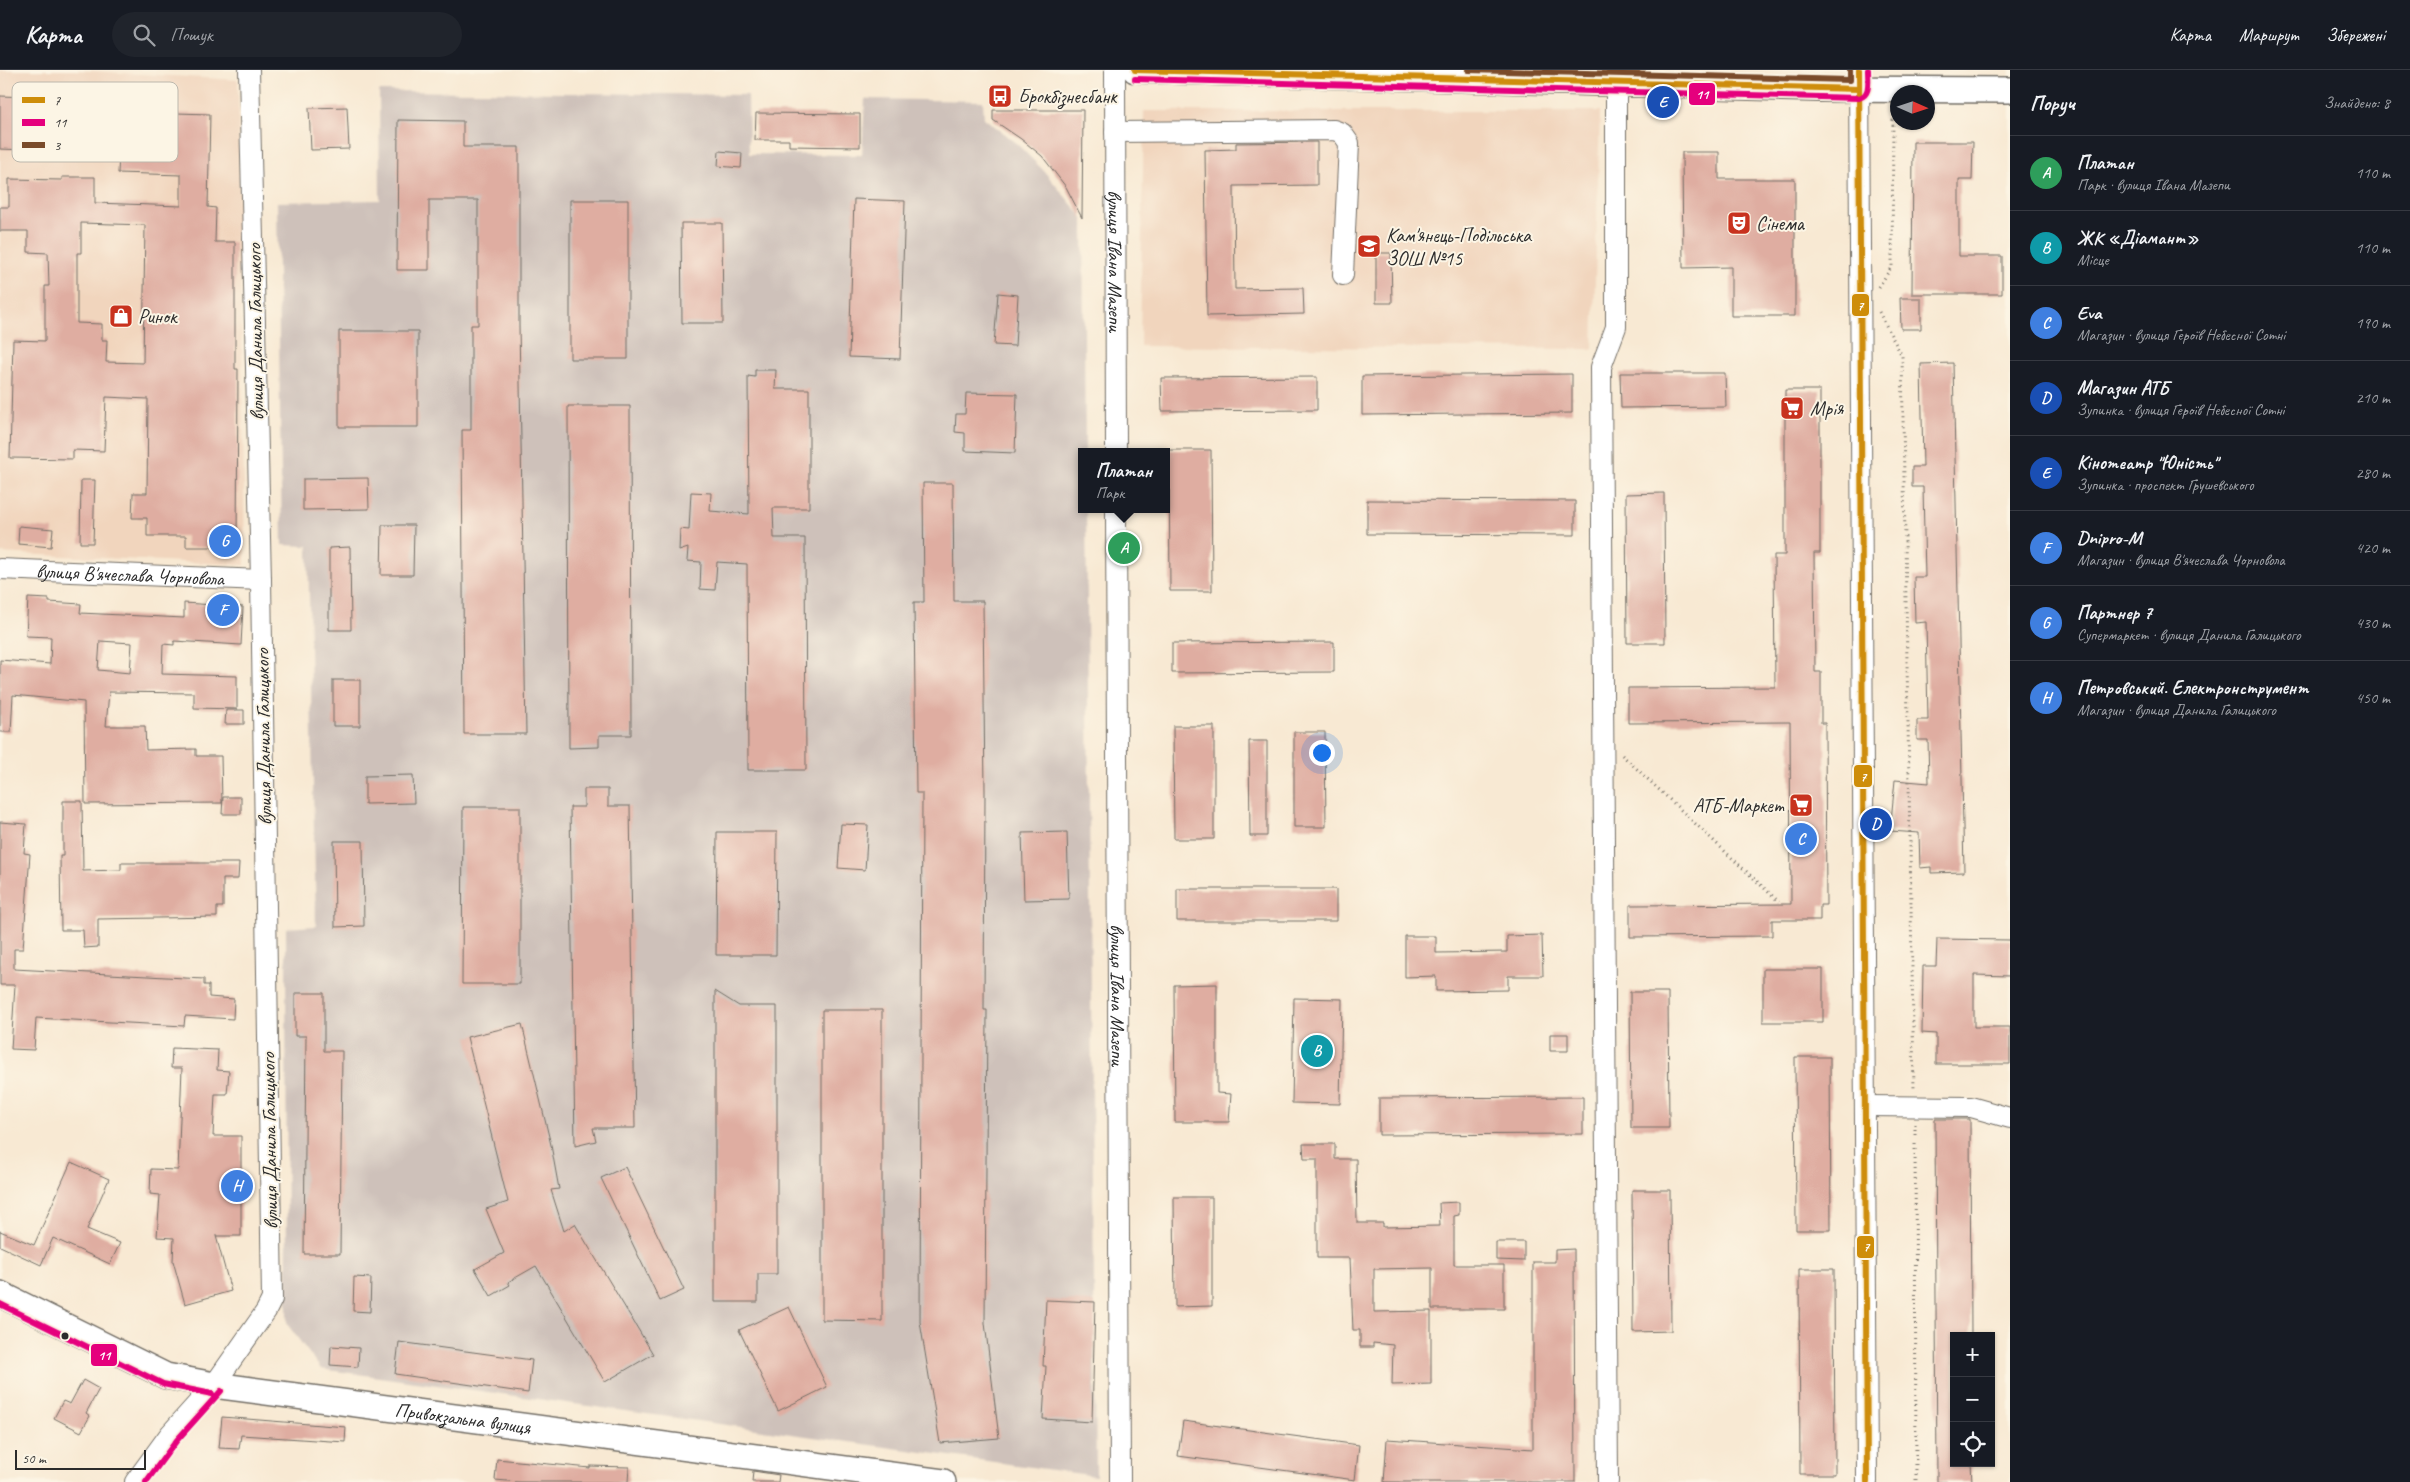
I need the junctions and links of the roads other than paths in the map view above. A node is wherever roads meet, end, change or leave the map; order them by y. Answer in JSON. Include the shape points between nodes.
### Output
{"nodes":[{"id":1,"x":249,"y":70,"type":"edge"},
{"id":2,"x":1115,"y":70,"type":"edge"},
{"id":3,"x":1135,"y":70,"type":"edge"},
{"id":4,"x":1859,"y":80,"type":"edge"},
{"id":5,"x":1616,"y":83,"type":"junction"},
{"id":6,"x":2010,"y":90,"type":"edge"},
{"id":7,"x":1115,"y":132,"type":"junction"},
{"id":8,"x":1343,"y":275,"type":"dead end"},
{"id":9,"x":1116,"y":448,"type":"edge"},
{"id":10,"x":1116,"y":513,"type":"edge"},
{"id":11,"x":0,"y":569,"type":"edge"},
{"id":12,"x":260,"y":580,"type":"junction"},
{"id":13,"x":1864,"y":1106,"type":"junction"},
{"id":14,"x":2010,"y":1118,"type":"edge"},
{"id":15,"x":0,"y":1294,"type":"edge"},
{"id":16,"x":214,"y":1385,"type":"junction"},
{"id":17,"x":134,"y":1482,"type":"edge"},
{"id":18,"x":943,"y":1482,"type":"edge"},
{"id":19,"x":1120,"y":1482,"type":"edge"},
{"id":20,"x":1608,"y":1482,"type":"edge"},
{"id":21,"x":1867,"y":1482,"type":"edge"}],
"edges":[{"from":1,"to":12,"type":"street","name":"вулиця Данила Галицького"},
{"from":2,"to":7,"type":"street","name":"вулиця Івана Мазепи"},
{"from":3,"to":5,"type":"main road"},
{"from":4,"to":5,"type":"main road"},
{"from":4,"to":6,"type":"main road"},
{"from":4,"to":13,"type":"street"},
{"from":5,"to":20,"type":"street","via":[[1616,326],[1601,367]]},
{"from":7,"to":8,"type":"street","via":[[1334,130],[1342,133],[1349,143]]},
{"from":7,"to":9,"type":"street","name":"вулиця Івана Мазепи"},
{"from":10,"to":19,"type":"street","name":"вулиця Івана Мазепи"},
{"from":11,"to":12,"type":"street","name":"вулиця В'ячеслава Чорновола"},
{"from":12,"to":16,"type":"street","name":"вулиця Данила Галицького","via":[[272,1299]]},
{"from":13,"to":14,"type":"street","via":[[1971,1106]]},
{"from":13,"to":21,"type":"street"},
{"from":15,"to":16,"type":"main road","name":"Привокзальна вулиця","via":[[166,1376]]},
{"from":16,"to":17,"type":"street","name":"вулиця Данила Галицького","via":[[170,1434]]},
{"from":16,"to":18,"type":"main road","name":"Привокзальна вулиця"}]}
